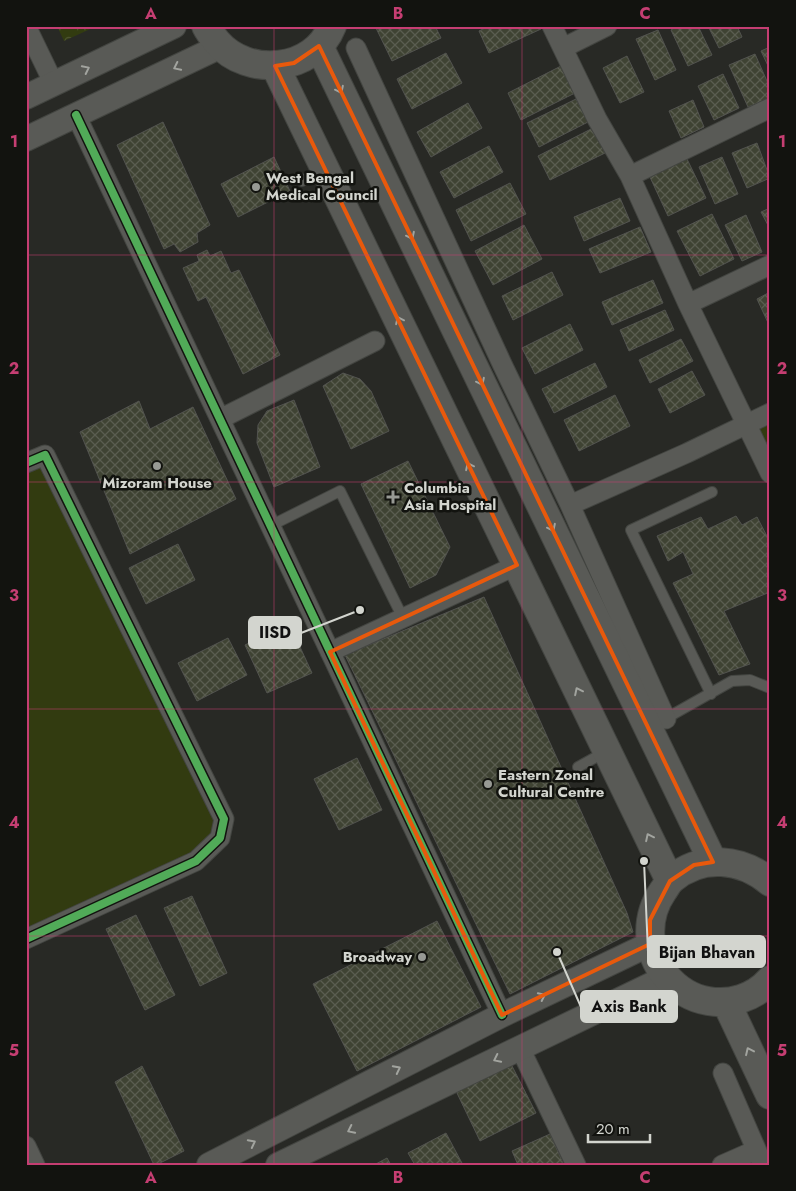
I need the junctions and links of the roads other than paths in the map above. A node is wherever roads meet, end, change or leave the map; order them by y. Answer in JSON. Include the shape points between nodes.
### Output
{"nodes":[{"id":1,"x":26,"y":26,"type":"edge"},
{"id":2,"x":174,"y":26,"type":"edge"},
{"id":3,"x":552,"y":26,"type":"edge"},
{"id":4,"x":607,"y":26,"type":"edge"},
{"id":5,"x":214,"y":36,"type":"edge"},
{"id":6,"x":326,"y":36,"type":"edge"},
{"id":7,"x":356,"y":48,"type":"dead end"},
{"id":8,"x":563,"y":48,"type":"junction"},
{"id":9,"x":275,"y":66,"type":"junction"},
{"id":10,"x":54,"y":84,"type":"junction"},
{"id":11,"x":26,"y":97,"type":"edge"},
{"id":12,"x":770,"y":108,"type":"edge"},
{"id":13,"x":76,"y":115,"type":"junction"},
{"id":14,"x":26,"y":139,"type":"edge"},
{"id":15,"x":630,"y":176,"type":"junction"},
{"id":16,"x":770,"y":265,"type":"edge"},
{"id":17,"x":688,"y":304,"type":"junction"},
{"id":18,"x":375,"y":341,"type":"dead end"},
{"id":19,"x":770,"y":413,"type":"edge"},
{"id":20,"x":220,"y":419,"type":"junction"},
{"id":21,"x":747,"y":424,"type":"junction"},
{"id":22,"x":26,"y":463,"type":"edge"},
{"id":23,"x":770,"y":472,"type":"edge"},
{"id":24,"x":712,"y":492,"type":"dead end"},
{"id":25,"x":570,"y":505,"type":"junction"},
{"id":26,"x":270,"y":526,"type":"junction"},
{"id":27,"x":517,"y":564,"type":"junction"},
{"id":28,"x":403,"y":618,"type":"junction"},
{"id":29,"x":330,"y":652,"type":"junction"},
{"id":30,"x":770,"y":688,"type":"edge"},
{"id":31,"x":711,"y":694,"type":"junction"},
{"id":32,"x":657,"y":723,"type":"junction"},
{"id":33,"x":607,"y":751,"type":"junction"},
{"id":34,"x":578,"y":767,"type":"dead end"},
{"id":35,"x":713,"y":862,"type":"junction"},
{"id":36,"x":670,"y":881,"type":"junction"},
{"id":37,"x":770,"y":882,"type":"edge"},
{"id":38,"x":26,"y":939,"type":"edge"},
{"id":39,"x":650,"y":944,"type":"junction"},
{"id":40,"x":667,"y":978,"type":"junction"},
{"id":41,"x":769,"y":984,"type":"edge"},
{"id":42,"x":726,"y":1002,"type":"junction"},
{"id":43,"x":502,"y":1015,"type":"junction"},
{"id":44,"x":520,"y":1048,"type":"junction"},
{"id":45,"x":723,"y":1073,"type":"dead end"},
{"id":46,"x":770,"y":1095,"type":"edge"},
{"id":47,"x":26,"y":1146,"type":"edge"},
{"id":48,"x":760,"y":1157,"type":"edge"},
{"id":49,"x":35,"y":1165,"type":"edge"},
{"id":50,"x":209,"y":1165,"type":"edge"},
{"id":51,"x":278,"y":1165,"type":"edge"},
{"id":52,"x":576,"y":1165,"type":"edge"},
{"id":53,"x":722,"y":1165,"type":"edge"}],
"edges":[{"from":1,"to":10,"type":"street"},
{"from":10,"to":2,"type":"street","one_way":true},
{"from":3,"to":8,"type":"street"},
{"from":4,"to":8,"type":"street"},
{"from":5,"to":9,"type":"main road","via":[[224,50],[246,62]]},
{"from":5,"to":13,"type":"street","one_way":true},
{"from":6,"to":9,"type":"main road","via":[[314,51],[294,62]]},
{"from":6,"to":32,"type":"main road","one_way":true},
{"from":7,"to":25,"type":"street"},
{"from":8,"to":15,"type":"street","via":[[597,119]]},
{"from":27,"to":9,"type":"main road","one_way":true,"via":[[314,175]]},
{"from":10,"to":11,"type":"street"},
{"from":12,"to":15,"type":"street"},
{"from":13,"to":14,"type":"street"},
{"from":13,"to":20,"type":"street"},
{"from":15,"to":17,"type":"street"},
{"from":16,"to":17,"type":"street"},
{"from":17,"to":21,"type":"street"},
{"from":18,"to":20,"type":"street"},
{"from":19,"to":21,"type":"street"},
{"from":20,"to":26,"type":"street"},
{"from":21,"to":23,"type":"street"},
{"from":21,"to":25,"type":"street"},
{"from":22,"to":38,"type":"street","via":[[45,455],[224,819],[220,838],[196,861]]},
{"from":24,"to":31,"type":"lane","via":[[631,530]]},
{"from":25,"to":32,"type":"street"},
{"from":26,"to":28,"type":"lane","via":[[340,491]]},
{"from":26,"to":29,"type":"street"},
{"from":27,"to":28,"type":"street"},
{"from":33,"to":27,"type":"main road","one_way":true},
{"from":28,"to":29,"type":"street"},
{"from":29,"to":43,"type":"street"},
{"from":30,"to":31,"type":"lane","via":[[750,680],[732,681]]},
{"from":31,"to":32,"type":"lane"},
{"from":32,"to":35,"type":"main road"},
{"from":33,"to":34,"type":"lane"},
{"from":36,"to":33,"type":"main road","one_way":true},
{"from":35,"to":36,"type":"main road","via":[[694,865]]},
{"from":35,"to":37,"type":"main road","via":[[737,863]]},
{"from":36,"to":39,"type":"main road","via":[[650,920]]},
{"from":39,"to":40,"type":"main road","via":[[658,967]]},
{"from":43,"to":39,"type":"street","one_way":true},
{"from":40,"to":42,"type":"main road","via":[[674,986],[696,998]]},
{"from":40,"to":44,"type":"street"},
{"from":41,"to":42,"type":"main road","via":[[744,998]]},
{"from":46,"to":42,"type":"main road","one_way":true},
{"from":50,"to":43,"type":"street","one_way":true},
{"from":44,"to":51,"type":"street","one_way":true},
{"from":44,"to":52,"type":"street"},
{"from":45,"to":48,"type":"street"},
{"from":47,"to":49,"type":"street"},
{"from":48,"to":53,"type":"street"}]}
